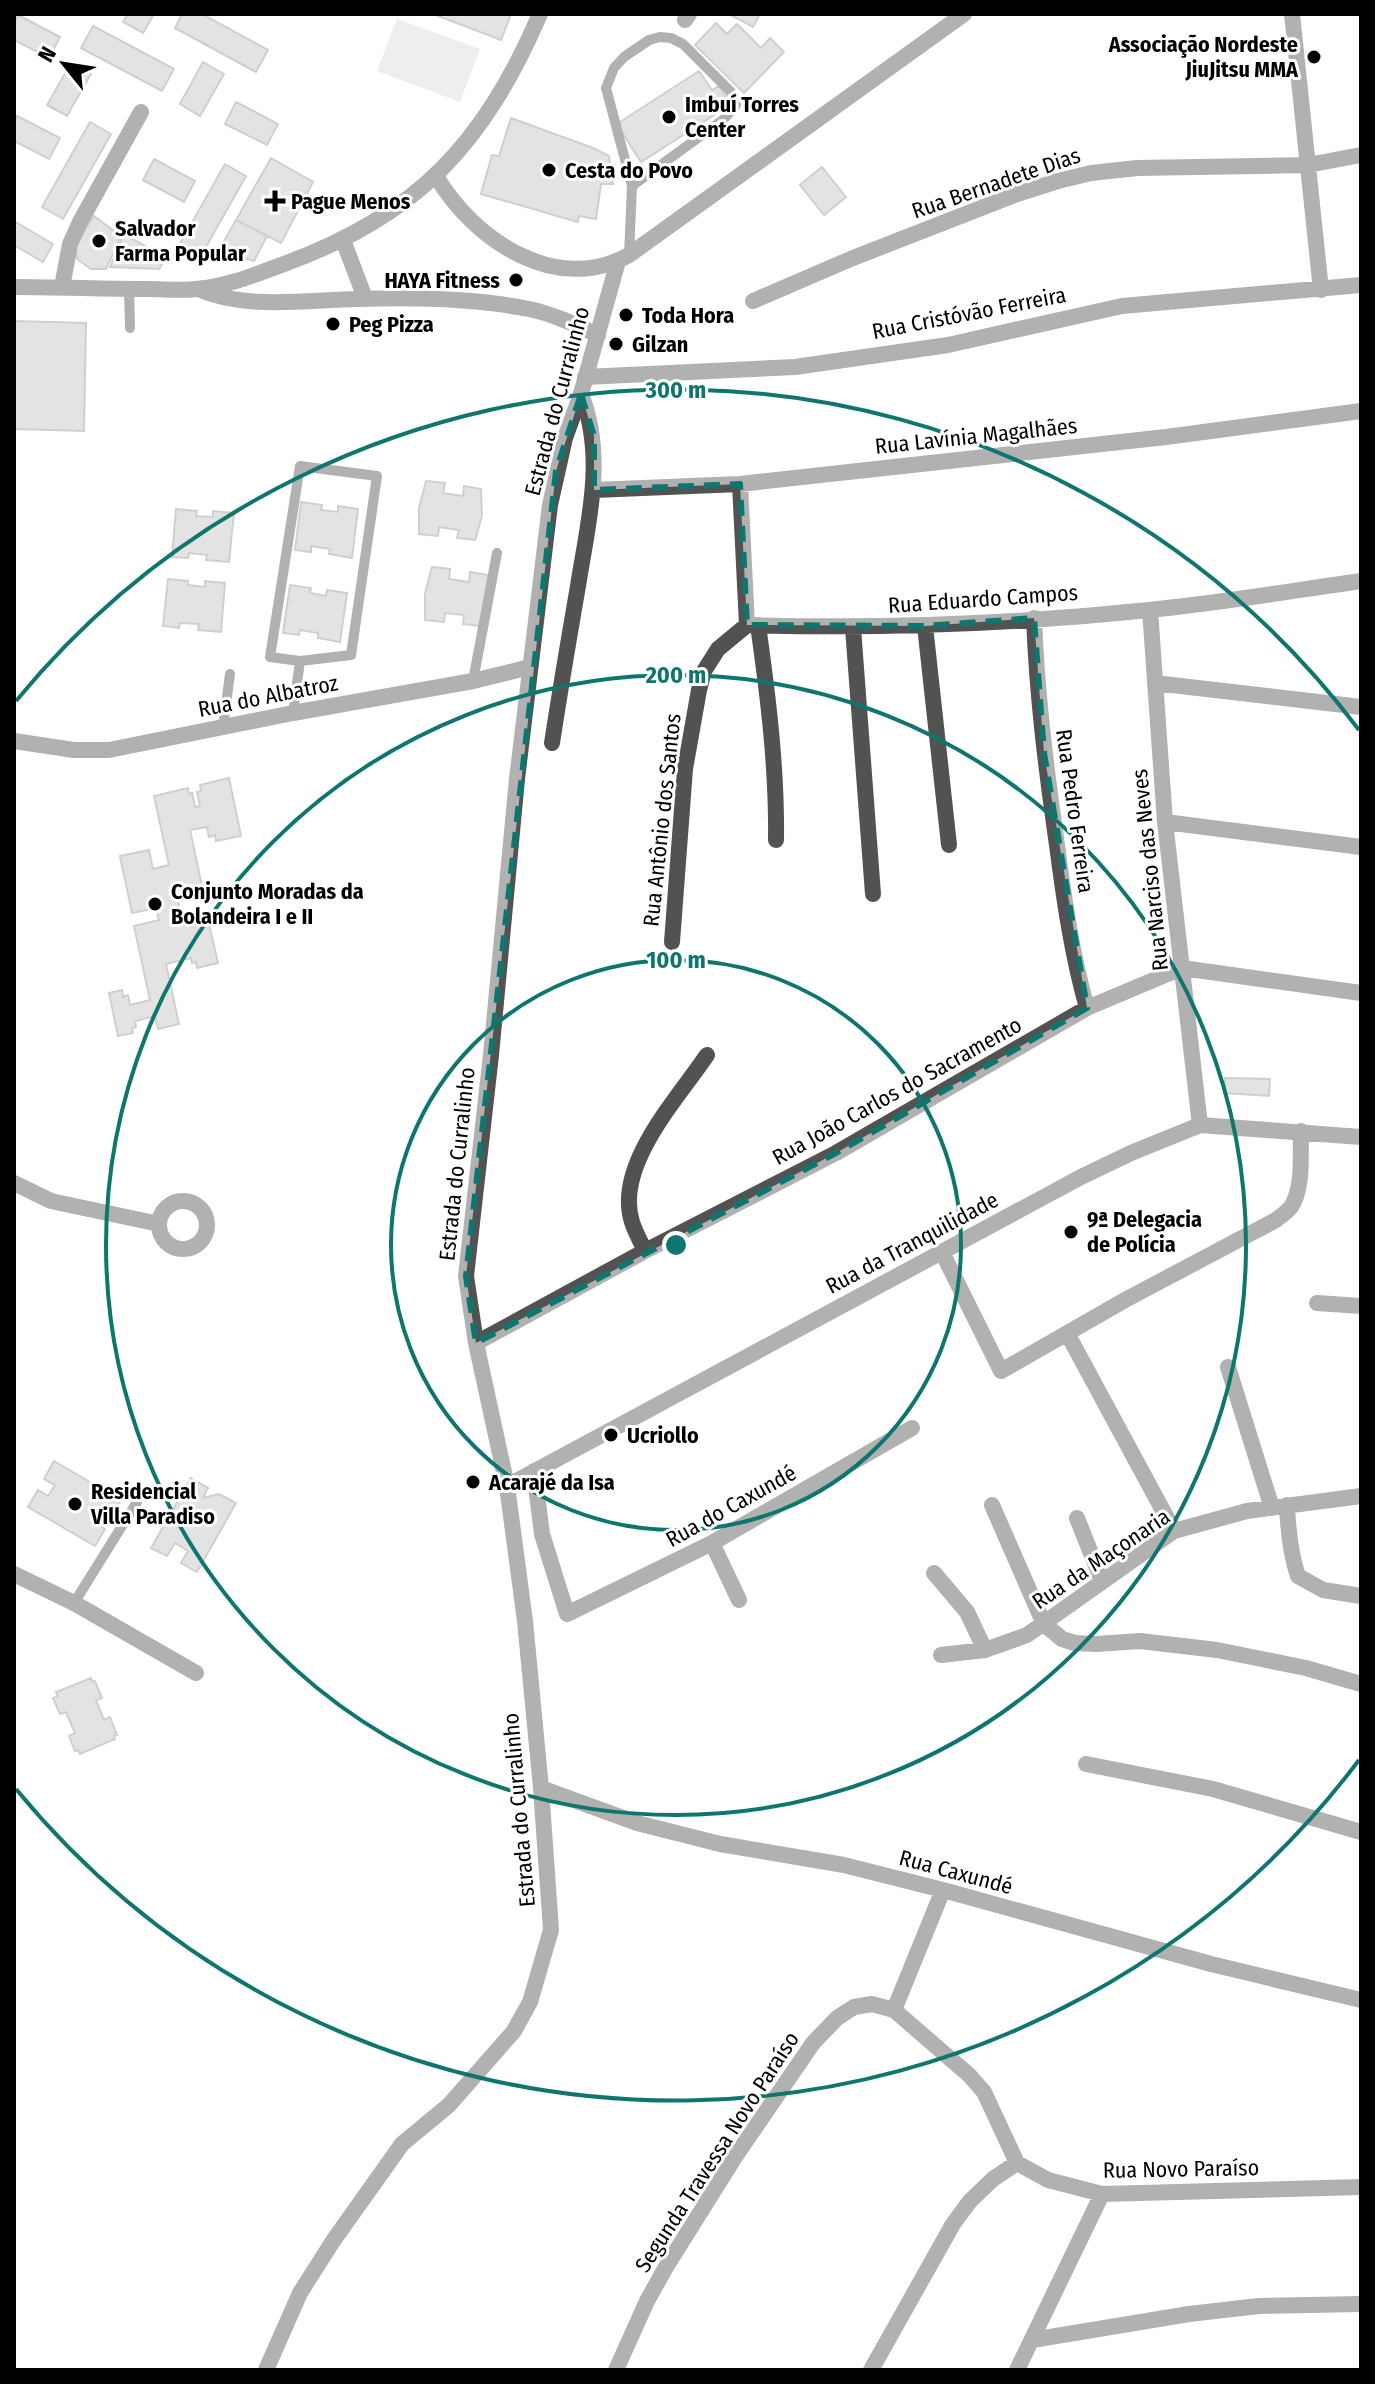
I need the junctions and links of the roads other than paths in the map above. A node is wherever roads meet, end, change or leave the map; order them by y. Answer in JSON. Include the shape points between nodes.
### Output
{"nodes":[{"id":1,"x":540,"y":14,"type":"edge"},
{"id":2,"x":964,"y":14,"type":"edge"},
{"id":3,"x":1292,"y":14,"type":"edge"},
{"id":4,"x":141,"y":112,"type":"dead end"},
{"id":5,"x":1361,"y":155,"type":"edge"},
{"id":6,"x":1308,"y":165,"type":"junction"},
{"id":7,"x":436,"y":176,"type":"junction"},
{"id":8,"x":632,"y":186,"type":"junction"},
{"id":9,"x":343,"y":240,"type":"junction"},
{"id":10,"x":623,"y":258,"type":"junction"},
{"id":11,"x":1361,"y":285,"type":"edge"},
{"id":12,"x":14,"y":287,"type":"edge"},
{"id":13,"x":62,"y":287,"type":"junction"},
{"id":14,"x":129,"y":289,"type":"junction"},
{"id":15,"x":198,"y":289,"type":"junction"},
{"id":16,"x":1321,"y":290,"type":"junction"},
{"id":17,"x":365,"y":298,"type":"junction"},
{"id":18,"x":753,"y":301,"type":"dead end"},
{"id":19,"x":130,"y":328,"type":"dead end"},
{"id":20,"x":598,"y":335,"type":"junction"},
{"id":21,"x":583,"y":386,"type":"junction"},
{"id":22,"x":1361,"y":411,"type":"edge"},
{"id":23,"x":740,"y":484,"type":"junction"},
{"id":24,"x":594,"y":490,"type":"junction"},
{"id":25,"x":497,"y":553,"type":"dead end"},
{"id":26,"x":1361,"y":581,"type":"edge"},
{"id":27,"x":1150,"y":610,"type":"junction"},
{"id":28,"x":1034,"y":618,"type":"junction"},
{"id":29,"x":752,"y":625,"type":"junction"},
{"id":30,"x":925,"y":626,"type":"junction"},
{"id":31,"x":853,"y":628,"type":"junction"},
{"id":32,"x":300,"y":661,"type":"junction"},
{"id":33,"x":530,"y":667,"type":"junction"},
{"id":34,"x":230,"y":674,"type":"dead end"},
{"id":35,"x":473,"y":681,"type":"junction"},
{"id":36,"x":1155,"y":683,"type":"junction"},
{"id":37,"x":1361,"y":707,"type":"edge"},
{"id":38,"x":293,"y":713,"type":"junction"},
{"id":39,"x":223,"y":727,"type":"junction"},
{"id":40,"x":14,"y":741,"type":"edge"},
{"id":41,"x":552,"y":743,"type":"dead end"},
{"id":42,"x":1165,"y":822,"type":"junction"},
{"id":43,"x":776,"y":840,"type":"dead end"},
{"id":44,"x":949,"y":845,"type":"dead end"},
{"id":45,"x":1361,"y":847,"type":"edge"},
{"id":46,"x":873,"y":894,"type":"dead end"},
{"id":47,"x":672,"y":942,"type":"dead end"},
{"id":48,"x":1182,"y":968,"type":"junction"},
{"id":49,"x":1361,"y":993,"type":"edge"},
{"id":50,"x":1087,"y":1008,"type":"junction"},
{"id":51,"x":707,"y":1055,"type":"dead end"},
{"id":52,"x":1200,"y":1125,"type":"junction"},
{"id":53,"x":1301,"y":1131,"type":"junction"},
{"id":54,"x":1361,"y":1137,"type":"edge"},
{"id":55,"x":14,"y":1183,"type":"edge"},
{"id":56,"x":159,"y":1224,"type":"dead end"},
{"id":57,"x":645,"y":1251,"type":"junction"},
{"id":58,"x":942,"y":1252,"type":"junction"},
{"id":59,"x":1317,"y":1303,"type":"dead end"},
{"id":60,"x":1361,"y":1306,"type":"edge"},
{"id":61,"x":1067,"y":1333,"type":"junction"},
{"id":62,"x":476,"y":1343,"type":"junction"},
{"id":63,"x":1228,"y":1367,"type":"dead end"},
{"id":64,"x":912,"y":1428,"type":"dead end"},
{"id":65,"x":534,"y":1471,"type":"junction"},
{"id":66,"x":507,"y":1486,"type":"junction"},
{"id":67,"x":1361,"y":1496,"type":"edge"},
{"id":68,"x":137,"y":1502,"type":"dead end"},
{"id":69,"x":992,"y":1505,"type":"dead end"},
{"id":70,"x":1279,"y":1506,"type":"junction"},
{"id":71,"x":1077,"y":1518,"type":"dead end"},
{"id":72,"x":1174,"y":1531,"type":"junction"},
{"id":73,"x":712,"y":1543,"type":"junction"},
{"id":74,"x":934,"y":1573,"type":"dead end"},
{"id":75,"x":14,"y":1574,"type":"edge"},
{"id":76,"x":1102,"y":1581,"type":"junction"},
{"id":77,"x":1361,"y":1596,"type":"edge"},
{"id":78,"x":739,"y":1600,"type":"dead end"},
{"id":79,"x":74,"y":1603,"type":"junction"},
{"id":80,"x":1044,"y":1624,"type":"junction"},
{"id":81,"x":985,"y":1650,"type":"junction"},
{"id":82,"x":941,"y":1655,"type":"dead end"},
{"id":83,"x":196,"y":1673,"type":"dead end"},
{"id":84,"x":1361,"y":1684,"type":"edge"},
{"id":85,"x":1086,"y":1764,"type":"dead end"},
{"id":86,"x":541,"y":1788,"type":"junction"},
{"id":87,"x":1361,"y":1832,"type":"edge"},
{"id":88,"x":943,"y":1890,"type":"junction"},
{"id":89,"x":1361,"y":2000,"type":"edge"},
{"id":90,"x":894,"y":2010,"type":"junction"},
{"id":91,"x":1017,"y":2163,"type":"junction"},
{"id":92,"x":1361,"y":2187,"type":"edge"},
{"id":93,"x":1102,"y":2194,"type":"junction"},
{"id":94,"x":1361,"y":2304,"type":"edge"},
{"id":95,"x":1032,"y":2340,"type":"junction"},
{"id":96,"x":266,"y":2370,"type":"edge"},
{"id":97,"x":616,"y":2370,"type":"edge"},
{"id":98,"x":871,"y":2370,"type":"edge"},
{"id":99,"x":1017,"y":2370,"type":"edge"}],
"edges":[{"from":1,"to":7,"type":"street","via":[[483,121]]},
{"from":2,"to":10,"type":"street"},
{"from":3,"to":6,"type":"street"},
{"from":4,"to":13,"type":"street","via":[[80,222]]},
{"from":5,"to":6,"type":"street","name":"Rua Bernadete Dias"},
{"from":6,"to":16,"type":"street"},
{"from":6,"to":18,"type":"street","name":"Rua Bernadete Dias","via":[[1137,168],[1058,181]]},
{"from":7,"to":9,"type":"street"},
{"from":7,"to":10,"type":"street","via":[[479,228],[522,257],[568,269]]},
{"from":8,"to":8,"type":"lane","via":[[606,88],[624,57],[649,40],[671,38],[730,91],[736,105]]},
{"from":8,"to":10,"type":"lane"},
{"from":9,"to":15,"type":"street","via":[[259,274]]},
{"from":9,"to":17,"type":"street"},
{"from":10,"to":20,"type":"street","name":"Estrada do Curralinho"},
{"from":11,"to":16,"type":"street","name":"Rua Cristóvão Ferreira"},
{"from":12,"to":13,"type":"street"},
{"from":13,"to":14,"type":"street"},
{"from":14,"to":15,"type":"street"},
{"from":14,"to":19,"type":"lane"},
{"from":15,"to":17,"type":"street","via":[[240,301]]},
{"from":16,"to":21,"type":"street","name":"Rua Cristóvão Ferreira","via":[[1122,306],[948,345],[795,367]]},
{"from":17,"to":20,"type":"street","via":[[528,309]]},
{"from":20,"to":21,"type":"street","name":"Estrada do Curralinho"},
{"from":21,"to":24,"type":"street","via":[[594,436]]},
{"from":21,"to":33,"type":"street","name":"Estrada do Curralinho","via":[[556,471]]},
{"from":22,"to":23,"type":"street","name":"Rua Lavínia Magalhães"},
{"from":23,"to":24,"type":"street","name":"Rua Lavínia Magalhães"},
{"from":23,"to":29,"type":"street"},
{"from":24,"to":41,"type":"street"},
{"from":25,"to":35,"type":"lane"},
{"from":26,"to":27,"type":"street","name":"Rua Eduardo Campos"},
{"from":27,"to":28,"type":"street","name":"Rua Eduardo Campos"},
{"from":27,"to":36,"type":"street","name":"Rua Narciso das Neves"},
{"from":28,"to":30,"type":"street","name":"Rua Eduardo Campos"},
{"from":28,"to":50,"type":"street","name":"Rua Pedro Ferreira","via":[[1044,753]]},
{"from":29,"to":31,"type":"street","name":"Rua Eduardo Campos"},
{"from":29,"to":43,"type":"street","via":[[772,739]]},
{"from":29,"to":47,"type":"street","name":"Rua Antônio dos Santos","via":[[718,649],[699,690],[685,769]]},
{"from":30,"to":31,"type":"street","name":"Rua Eduardo Campos"},
{"from":30,"to":44,"type":"street"},
{"from":31,"to":46,"type":"street"},
{"from":32,"to":32,"type":"lane","via":[[351,655],[377,476],[300,466],[270,657]]},
{"from":32,"to":38,"type":"lane"},
{"from":33,"to":35,"type":"street","name":"Rua do Albatroz"},
{"from":33,"to":62,"type":"street","name":"Estrada do Curralinho","via":[[466,1276]]},
{"from":34,"to":39,"type":"lane"},
{"from":35,"to":38,"type":"street","name":"Rua do Albatroz"},
{"from":36,"to":37,"type":"street"},
{"from":36,"to":42,"type":"street","name":"Rua Narciso das Neves"},
{"from":38,"to":39,"type":"street","name":"Rua do Albatroz"},
{"from":39,"to":40,"type":"street","name":"Rua do Albatroz","via":[[109,750]]},
{"from":42,"to":45,"type":"street"},
{"from":42,"to":48,"type":"street","name":"Rua Narciso das Neves"},
{"from":48,"to":49,"type":"street"},
{"from":48,"to":50,"type":"street","name":"Rua João Carlos do Sacramento"},
{"from":48,"to":52,"type":"street","name":"Rua Narciso das Neves"},
{"from":50,"to":57,"type":"street","name":"Rua João Carlos do Sacramento","via":[[836,1153]]},
{"from":51,"to":57,"type":"street","via":[[662,1117],[634,1173],[632,1221]]},
{"from":52,"to":53,"type":"street","name":"Rua da Tranquilidade"},
{"from":52,"to":58,"type":"street","name":"Rua da Tranquilidade","via":[[1081,1177]]},
{"from":53,"to":54,"type":"street","name":"Rua da Tranquilidade"},
{"from":53,"to":61,"type":"street","via":[[1299,1175],[1290,1209]]},
{"from":55,"to":56,"type":"street","via":[[51,1201]]},
{"from":57,"to":62,"type":"street","name":"Rua João Carlos do Sacramento"},
{"from":58,"to":61,"type":"street","via":[[1001,1371]]},
{"from":58,"to":65,"type":"street","name":"Rua da Tranquilidade"},
{"from":59,"to":60,"type":"street"},
{"from":61,"to":72,"type":"street"},
{"from":62,"to":66,"type":"street","name":"Estrada do Curralinho"},
{"from":63,"to":70,"type":"street"},
{"from":64,"to":73,"type":"street","name":"Rua do Caxundé"},
{"from":65,"to":66,"type":"street","name":"Rua da Tranquilidade"},
{"from":65,"to":73,"type":"street","name":"Rua do Caxundé","via":[[542,1534],[567,1614]]},
{"from":66,"to":86,"type":"street","name":"Estrada do Curralinho"},
{"from":67,"to":70,"type":"street","name":"Rua da Maçonaria"},
{"from":68,"to":79,"type":"lane"},
{"from":69,"to":80,"type":"street"},
{"from":70,"to":72,"type":"street","name":"Rua da Maçonaria"},
{"from":70,"to":77,"type":"street","via":[[1298,1576],[1323,1590]]},
{"from":71,"to":76,"type":"street"},
{"from":72,"to":76,"type":"street","name":"Rua da Maçonaria"},
{"from":73,"to":78,"type":"street"},
{"from":74,"to":81,"type":"street","via":[[967,1612]]},
{"from":75,"to":79,"type":"street"},
{"from":76,"to":80,"type":"street","name":"Rua da Maçonaria"},
{"from":79,"to":83,"type":"street"},
{"from":80,"to":81,"type":"street","name":"Rua da Maçonaria"},
{"from":80,"to":84,"type":"street","via":[[1075,1643],[1140,1641],[1217,1650]]},
{"from":81,"to":82,"type":"street","name":"Rua da Maçonaria"},
{"from":85,"to":87,"type":"street","via":[[1213,1789]]},
{"from":86,"to":88,"type":"street","name":"Rua Caxundé","via":[[637,1823]]},
{"from":86,"to":96,"type":"street","name":"Estrada do Curralinho","via":[[551,1930],[530,2002],[492,2059],[402,2144],[300,2293]]},
{"from":88,"to":89,"type":"street","name":"Rua Caxundé"},
{"from":88,"to":90,"type":"street"},
{"from":90,"to":91,"type":"street","via":[[984,2092]]},
{"from":90,"to":97,"type":"street","name":"Segunda Travessa Novo Paraíso","via":[[872,2004],[854,2007],[813,2043],[666,2267]]},
{"from":91,"to":93,"type":"street","name":"Rua Novo Paraíso","via":[[1048,2180]]},
{"from":91,"to":98,"type":"street","via":[[993,2179],[953,2224]]},
{"from":92,"to":93,"type":"street","name":"Rua Novo Paraíso"},
{"from":93,"to":95,"type":"street"},
{"from":94,"to":95,"type":"street","via":[[1259,2306]]},
{"from":95,"to":99,"type":"street"}]}
